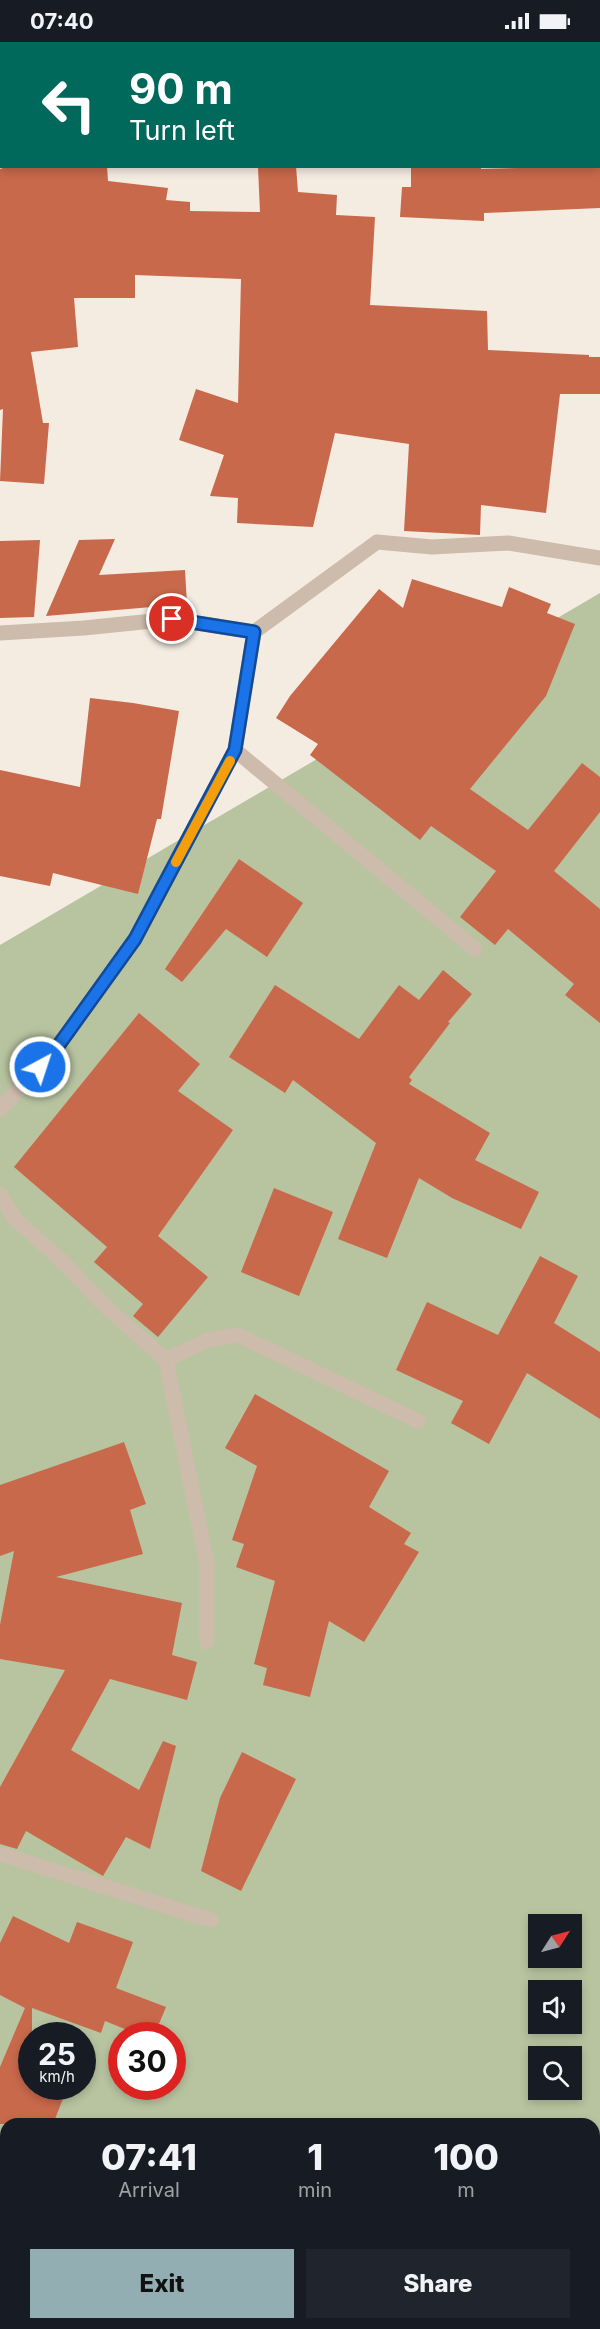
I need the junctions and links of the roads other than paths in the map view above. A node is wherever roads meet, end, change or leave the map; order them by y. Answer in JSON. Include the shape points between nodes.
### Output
{"nodes":[{"id":1,"x":600,"y":558,"type":"edge"},
{"id":2,"x":254,"y":632,"type":"junction"},
{"id":3,"x":0,"y":633,"type":"edge"},
{"id":4,"x":235,"y":750,"type":"junction"},
{"id":5,"x":475,"y":949,"type":"dead end"},
{"id":6,"x":0,"y":1109,"type":"edge"},
{"id":7,"x":0,"y":1194,"type":"edge"},
{"id":8,"x":166,"y":1360,"type":"junction"},
{"id":9,"x":418,"y":1421,"type":"dead end"},
{"id":10,"x":207,"y":1642,"type":"dead end"},
{"id":11,"x":0,"y":1854,"type":"edge"},
{"id":12,"x":211,"y":1920,"type":"dead end"}],
"edges":[{"from":1,"to":2,"type":"street","via":[[507,543],[432,547],[377,542]]},
{"from":2,"to":3,"type":"street","via":[[172,619]]},
{"from":2,"to":4,"type":"street"},
{"from":4,"to":5,"type":"street"},
{"from":4,"to":6,"type":"street","via":[[135,939],[53,1053]]},
{"from":7,"to":8,"type":"street","via":[[14,1218]]},
{"from":8,"to":9,"type":"street","via":[[208,1340],[238,1335]]},
{"from":8,"to":10,"type":"street","via":[[207,1564]]},
{"from":11,"to":12,"type":"street"}]}
